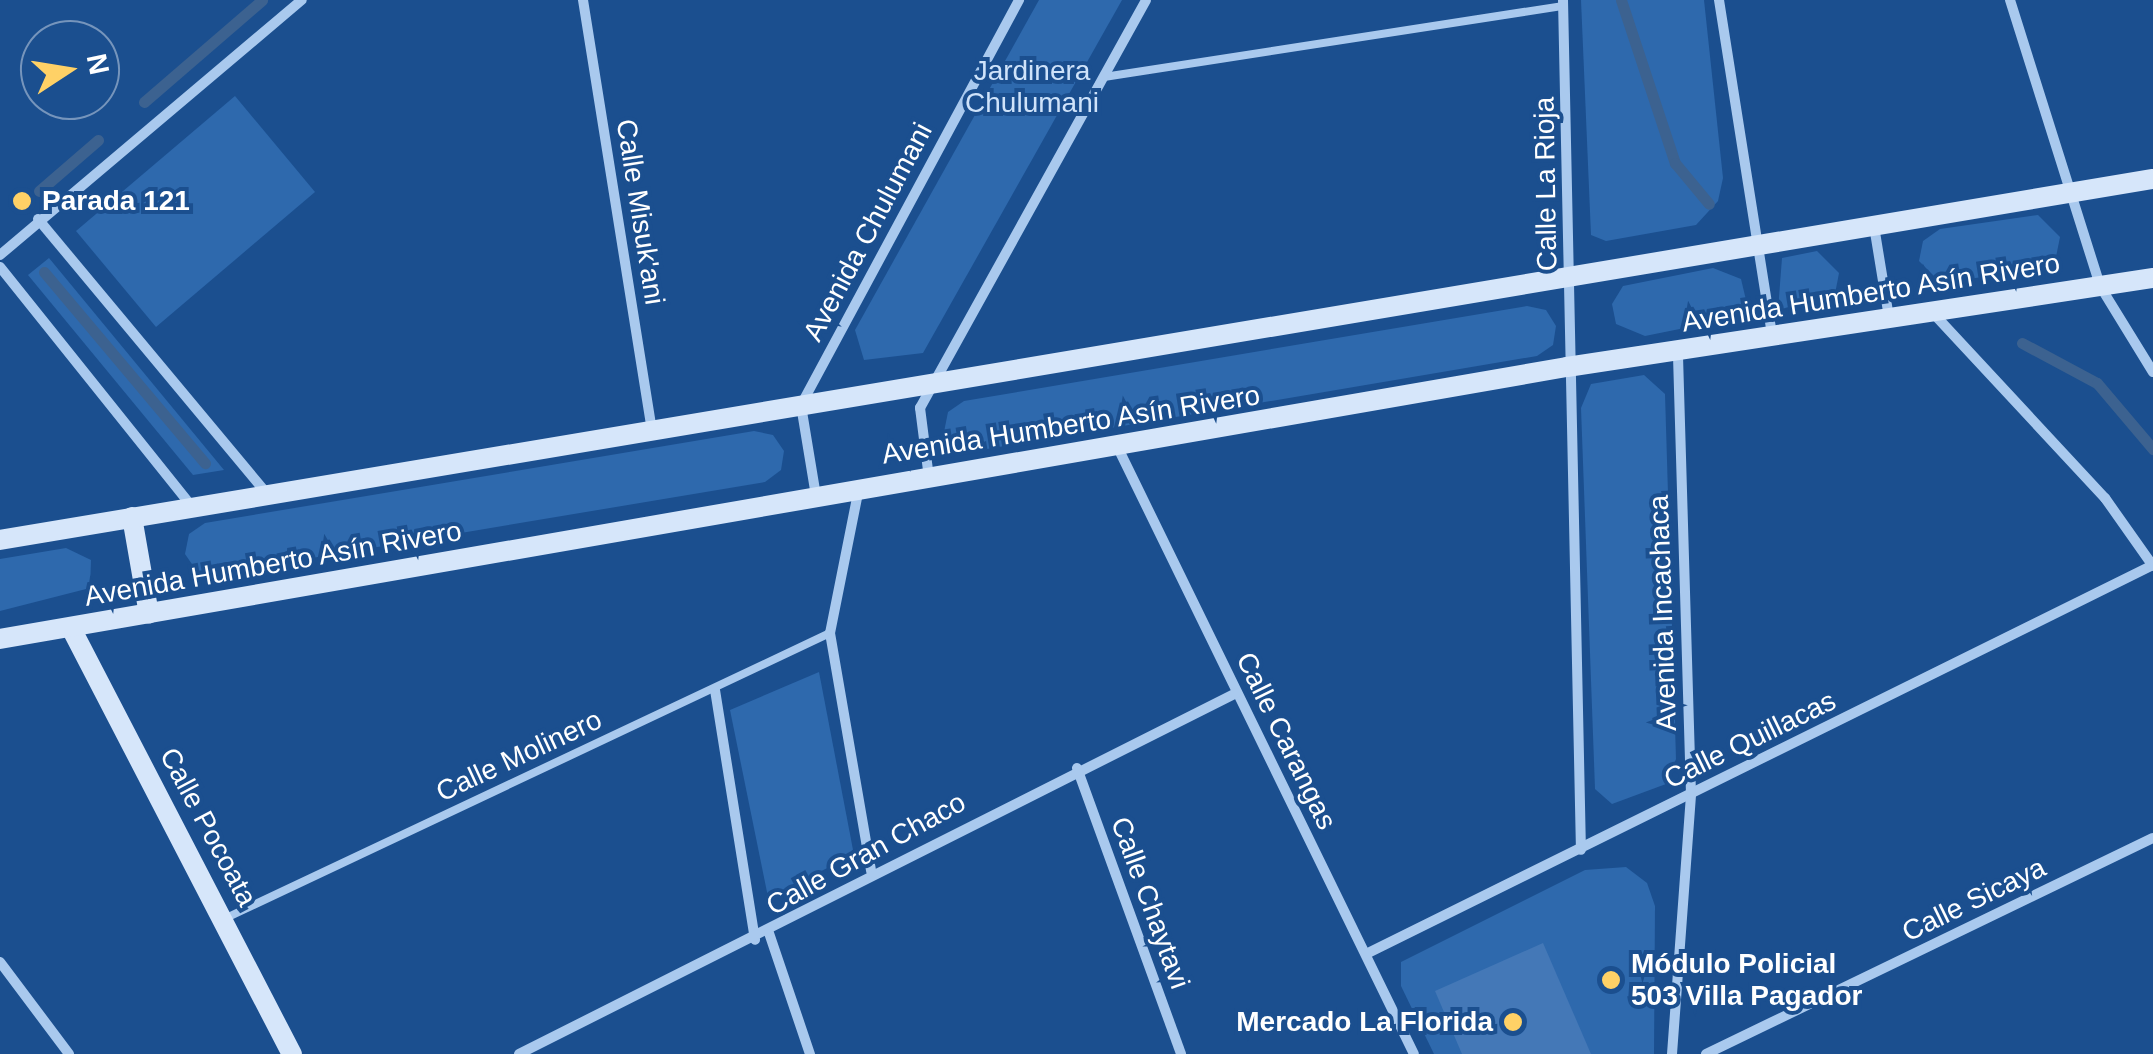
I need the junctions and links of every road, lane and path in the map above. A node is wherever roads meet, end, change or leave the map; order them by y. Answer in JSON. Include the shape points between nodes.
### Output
{"nodes":[{"id":1,"x":302,"y":0,"type":"edge"},
{"id":2,"x":584,"y":0,"type":"edge"},
{"id":3,"x":1019,"y":0,"type":"edge"},
{"id":4,"x":1146,"y":0,"type":"edge"},
{"id":5,"x":1718,"y":0,"type":"edge"},
{"id":6,"x":2010,"y":0,"type":"edge"},
{"id":7,"x":1564,"y":3,"type":"edge"},
{"id":8,"x":1104,"y":77,"type":"junction"},
{"id":9,"x":2153,"y":180,"type":"edge"},
{"id":10,"x":2069,"y":190,"type":"junction"},
{"id":11,"x":38,"y":219,"type":"junction"},
{"id":12,"x":1873,"y":222,"type":"junction"},
{"id":13,"x":1752,"y":241,"type":"junction"},
{"id":14,"x":0,"y":255,"type":"edge"},
{"id":15,"x":0,"y":266,"type":"edge"},
{"id":16,"x":1571,"y":274,"type":"junction"},
{"id":17,"x":2153,"y":278,"type":"edge"},
{"id":18,"x":2100,"y":286,"type":"junction"},
{"id":19,"x":1933,"y":313,"type":"junction"},
{"id":20,"x":1889,"y":319,"type":"junction"},
{"id":21,"x":1772,"y":336,"type":"junction"},
{"id":22,"x":1678,"y":350,"type":"junction"},
{"id":23,"x":1567,"y":366,"type":"junction"},
{"id":24,"x":2153,"y":372,"type":"edge"},
{"id":25,"x":931,"y":386,"type":"junction"},
{"id":26,"x":801,"y":406,"type":"junction"},
{"id":27,"x":652,"y":432,"type":"junction"},
{"id":28,"x":1118,"y":448,"type":"junction"},
{"id":29,"x":929,"y":478,"type":"junction"},
{"id":30,"x":858,"y":488,"type":"junction"},
{"id":31,"x":267,"y":494,"type":"junction"},
{"id":32,"x":816,"y":496,"type":"junction"},
{"id":33,"x":192,"y":507,"type":"junction"},
{"id":34,"x":132,"y":517,"type":"junction"},
{"id":35,"x":0,"y":540,"type":"edge"},
{"id":36,"x":2153,"y":565,"type":"edge"},
{"id":37,"x":149,"y":614,"type":"junction"},
{"id":38,"x":70,"y":628,"type":"junction"},
{"id":39,"x":830,"y":633,"type":"junction"},
{"id":40,"x":0,"y":639,"type":"edge"},
{"id":41,"x":715,"y":690,"type":"junction"},
{"id":42,"x":1236,"y":693,"type":"junction"},
{"id":43,"x":1077,"y":768,"type":"junction"},
{"id":44,"x":1691,"y":794,"type":"junction"},
{"id":45,"x":2153,"y":838,"type":"edge"},
{"id":46,"x":1581,"y":850,"type":"junction"},
{"id":47,"x":871,"y":871,"type":"junction"},
{"id":48,"x":226,"y":918,"type":"junction"},
{"id":49,"x":769,"y":934,"type":"junction"},
{"id":50,"x":755,"y":940,"type":"junction"},
{"id":51,"x":1366,"y":954,"type":"junction"},
{"id":52,"x":0,"y":962,"type":"edge"},
{"id":53,"x":70,"y":1054,"type":"edge"},
{"id":54,"x":292,"y":1054,"type":"edge"},
{"id":55,"x":518,"y":1054,"type":"edge"},
{"id":56,"x":810,"y":1054,"type":"edge"},
{"id":57,"x":1181,"y":1054,"type":"edge"},
{"id":58,"x":1414,"y":1054,"type":"edge"},
{"id":59,"x":1672,"y":1054,"type":"edge"},
{"id":60,"x":1706,"y":1054,"type":"edge"}],
"edges":[{"from":1,"to":11,"type":"street"},
{"from":2,"to":27,"type":"street","name":"Calle Misuk'ani"},
{"from":3,"to":26,"type":"street","name":"Avenida Chulumani"},
{"from":4,"to":8,"type":"street"},
{"from":5,"to":13,"type":"street"},
{"from":6,"to":10,"type":"street"},
{"from":7,"to":8,"type":"lane"},
{"from":7,"to":16,"type":"street","name":"Calle La Rioja"},
{"from":8,"to":25,"type":"street"},
{"from":9,"to":10,"type":"street"},
{"from":10,"to":12,"type":"street"},
{"from":10,"to":18,"type":"street"},
{"from":11,"to":14,"type":"street"},
{"from":11,"to":31,"type":"street"},
{"from":12,"to":13,"type":"street"},
{"from":12,"to":20,"type":"street"},
{"from":13,"to":16,"type":"street"},
{"from":13,"to":21,"type":"street"},
{"from":15,"to":33,"type":"street"},
{"from":16,"to":23,"type":"street","name":"Calle La Rioja"},
{"from":16,"to":25,"type":"street"},
{"from":17,"to":18,"type":"street","name":"Avenida Humberto Asín Rivero"},
{"from":18,"to":19,"type":"street","name":"Avenida Humberto Asín Rivero"},
{"from":18,"to":24,"type":"street"},
{"from":19,"to":20,"type":"street","name":"Avenida Humberto Asín Rivero"},
{"from":19,"to":36,"type":"street","via":[[2105,498]]},
{"from":20,"to":21,"type":"street","name":"Avenida Humberto Asín Rivero"},
{"from":21,"to":22,"type":"street","name":"Avenida Humberto Asín Rivero"},
{"from":22,"to":23,"type":"street","name":"Avenida Humberto Asín Rivero"},
{"from":22,"to":44,"type":"street","name":"Avenida Incachaca"},
{"from":23,"to":28,"type":"street","name":"Avenida Humberto Asín Rivero"},
{"from":23,"to":46,"type":"street"},
{"from":25,"to":26,"type":"street"},
{"from":25,"to":29,"type":"street","via":[[920,408]]},
{"from":26,"to":27,"type":"street"},
{"from":26,"to":32,"type":"street"},
{"from":27,"to":31,"type":"street"},
{"from":28,"to":29,"type":"street","name":"Avenida Humberto Asín Rivero"},
{"from":28,"to":42,"type":"street","name":"Calle Carangas"},
{"from":29,"to":30,"type":"street","name":"Avenida Humberto Asín Rivero"},
{"from":30,"to":32,"type":"street","name":"Avenida Humberto Asín Rivero"},
{"from":30,"to":39,"type":"street"},
{"from":31,"to":33,"type":"street"},
{"from":32,"to":37,"type":"street","name":"Avenida Humberto Asín Rivero"},
{"from":33,"to":34,"type":"street"},
{"from":34,"to":35,"type":"street"},
{"from":34,"to":37,"type":"street"},
{"from":36,"to":44,"type":"street","name":"Calle Quillacas"},
{"from":37,"to":38,"type":"street","name":"Avenida Humberto Asín Rivero"},
{"from":38,"to":40,"type":"street","name":"Avenida Humberto Asín Rivero"},
{"from":38,"to":48,"type":"street","name":"Calle Pocoata"},
{"from":39,"to":41,"type":"lane","name":"Calle Molinero"},
{"from":39,"to":47,"type":"street"},
{"from":41,"to":48,"type":"lane","name":"Calle Molinero"},
{"from":41,"to":50,"type":"street"},
{"from":42,"to":43,"type":"street","name":"Calle Gran Chaco"},
{"from":42,"to":51,"type":"street","name":"Calle Carangas"},
{"from":43,"to":47,"type":"street","name":"Calle Gran Chaco"},
{"from":43,"to":57,"type":"street","name":"Calle Chaytavi"},
{"from":44,"to":46,"type":"street","name":"Calle Quillacas"},
{"from":44,"to":59,"type":"street","name":"Avenida Incachaca"},
{"from":45,"to":60,"type":"street","name":"Calle Sicaya"},
{"from":46,"to":51,"type":"street","name":"Calle Quillacas"},
{"from":47,"to":49,"type":"street","name":"Calle Gran Chaco"},
{"from":48,"to":54,"type":"street","name":"Calle Pocoata"},
{"from":49,"to":50,"type":"street","name":"Calle Gran Chaco"},
{"from":49,"to":56,"type":"street"},
{"from":50,"to":55,"type":"street","name":"Calle Gran Chaco"},
{"from":51,"to":58,"type":"street","name":"Calle Carangas"},
{"from":52,"to":53,"type":"street"}]}
